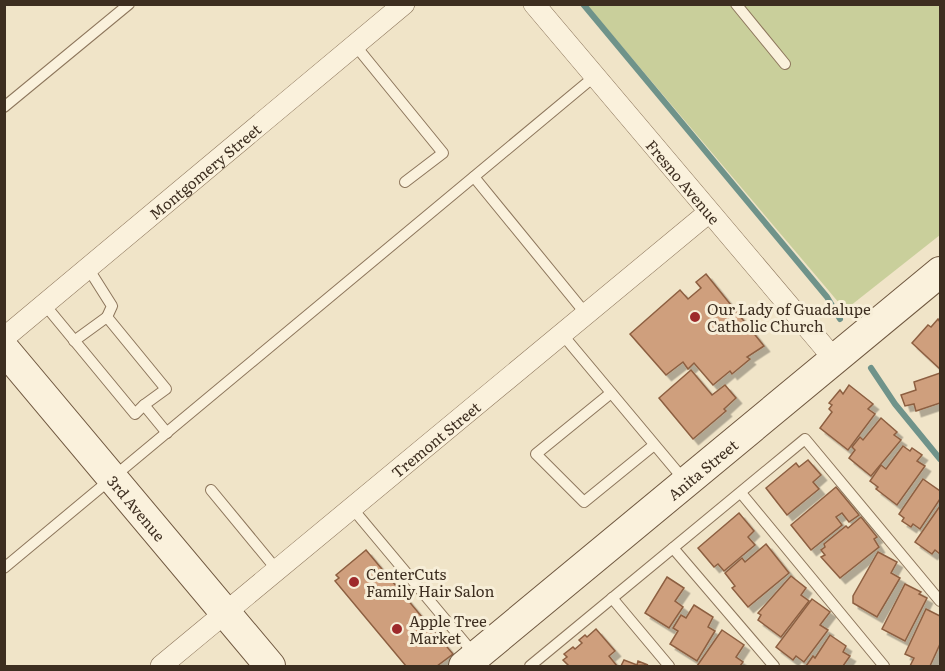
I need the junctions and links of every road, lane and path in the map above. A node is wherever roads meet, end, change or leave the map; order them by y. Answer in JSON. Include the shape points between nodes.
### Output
{"nodes":[{"id":1,"x":129,"y":4,"type":"edge"},
{"id":2,"x":404,"y":4,"type":"edge"},
{"id":3,"x":534,"y":4,"type":"edge"},
{"id":4,"x":736,"y":4,"type":"edge"},
{"id":5,"x":356,"y":45,"type":"junction"},
{"id":6,"x":785,"y":64,"type":"dead end"},
{"id":7,"x":595,"y":76,"type":"junction"},
{"id":8,"x":4,"y":107,"type":"edge"},
{"id":9,"x":474,"y":177,"type":"junction"},
{"id":10,"x":405,"y":182,"type":"dead end"},
{"id":11,"x":708,"y":213,"type":"junction"},
{"id":12,"x":88,"y":268,"type":"junction"},
{"id":13,"x":940,"y":272,"type":"edge"},
{"id":14,"x":45,"y":304,"type":"junction"},
{"id":15,"x":586,"y":315,"type":"junction"},
{"id":16,"x":107,"y":317,"type":"junction"},
{"id":17,"x":562,"y":334,"type":"junction"},
{"id":18,"x":4,"y":338,"type":"edge"},
{"id":19,"x":74,"y":341,"type":"junction"},
{"id":20,"x":4,"y":349,"type":"edge"},
{"id":21,"x":835,"y":360,"type":"junction"},
{"id":22,"x":611,"y":393,"type":"junction"},
{"id":23,"x":144,"y":405,"type":"junction"},
{"id":24,"x":167,"y":433,"type":"junction"},
{"id":25,"x":654,"y":445,"type":"junction"},
{"id":26,"x":112,"y":478,"type":"junction"},
{"id":27,"x":687,"y":483,"type":"junction"},
{"id":28,"x":211,"y":490,"type":"dead end"},
{"id":29,"x":741,"y":493,"type":"junction"},
{"id":30,"x":352,"y":508,"type":"junction"},
{"id":31,"x":673,"y":548,"type":"junction"},
{"id":32,"x":4,"y":568,"type":"edge"},
{"id":33,"x":277,"y":570,"type":"junction"},
{"id":34,"x":612,"y":598,"type":"junction"},
{"id":35,"x":940,"y":601,"type":"edge"},
{"id":36,"x":225,"y":613,"type":"junction"},
{"id":37,"x":470,"y":661,"type":"edge"},
{"id":38,"x":161,"y":666,"type":"edge"},
{"id":39,"x":270,"y":666,"type":"edge"},
{"id":40,"x":530,"y":666,"type":"edge"},
{"id":41,"x":669,"y":666,"type":"edge"},
{"id":42,"x":774,"y":666,"type":"edge"},
{"id":43,"x":884,"y":666,"type":"edge"}],
"edges":[{"from":1,"to":8,"type":"lane"},
{"from":2,"to":5,"type":"street","name":"Montgomery Street"},
{"from":3,"to":7,"type":"street","name":"Fresno Avenue"},
{"from":4,"to":6,"type":"lane"},
{"from":5,"to":10,"type":"lane","via":[[442,153]]},
{"from":5,"to":12,"type":"street","name":"Montgomery Street"},
{"from":7,"to":9,"type":"lane"},
{"from":7,"to":11,"type":"street","name":"Fresno Avenue"},
{"from":9,"to":15,"type":"lane"},
{"from":9,"to":24,"type":"lane"},
{"from":11,"to":15,"type":"street","name":"Tremont Street"},
{"from":11,"to":21,"type":"street","name":"Fresno Avenue"},
{"from":12,"to":14,"type":"street","name":"Montgomery Street"},
{"from":12,"to":16,"type":"lane","via":[[112,306]]},
{"from":13,"to":21,"type":"street","name":"Anita Street"},
{"from":14,"to":18,"type":"street","name":"Montgomery Street"},
{"from":14,"to":19,"type":"lane"},
{"from":15,"to":17,"type":"street","name":"Tremont Street"},
{"from":16,"to":19,"type":"lane"},
{"from":16,"to":23,"type":"lane","via":[[166,389]]},
{"from":17,"to":22,"type":"lane"},
{"from":17,"to":30,"type":"street","name":"Tremont Street"},
{"from":19,"to":23,"type":"lane","via":[[135,414]]},
{"from":20,"to":26,"type":"street","name":"3rd Avenue"},
{"from":21,"to":27,"type":"street","name":"Anita Street"},
{"from":22,"to":25,"type":"lane"},
{"from":22,"to":25,"type":"lane","via":[[536,454],[584,502]]},
{"from":23,"to":24,"type":"lane"},
{"from":24,"to":26,"type":"lane"},
{"from":25,"to":27,"type":"lane"},
{"from":26,"to":32,"type":"lane"},
{"from":26,"to":36,"type":"street","name":"3rd Avenue"},
{"from":27,"to":37,"type":"street","name":"Anita Street"},
{"from":28,"to":33,"type":"lane"},
{"from":29,"to":31,"type":"lane"},
{"from":29,"to":35,"type":"lane","via":[[805,439]]},
{"from":29,"to":43,"type":"lane"},
{"from":30,"to":33,"type":"street","name":"Tremont Street"},
{"from":30,"to":37,"type":"lane"},
{"from":31,"to":34,"type":"lane"},
{"from":31,"to":42,"type":"lane"},
{"from":33,"to":36,"type":"street","name":"Tremont Street"},
{"from":34,"to":40,"type":"lane"},
{"from":34,"to":41,"type":"lane"},
{"from":36,"to":38,"type":"street","name":"Tremont Street"},
{"from":36,"to":39,"type":"street","name":"3rd Avenue"}]}
